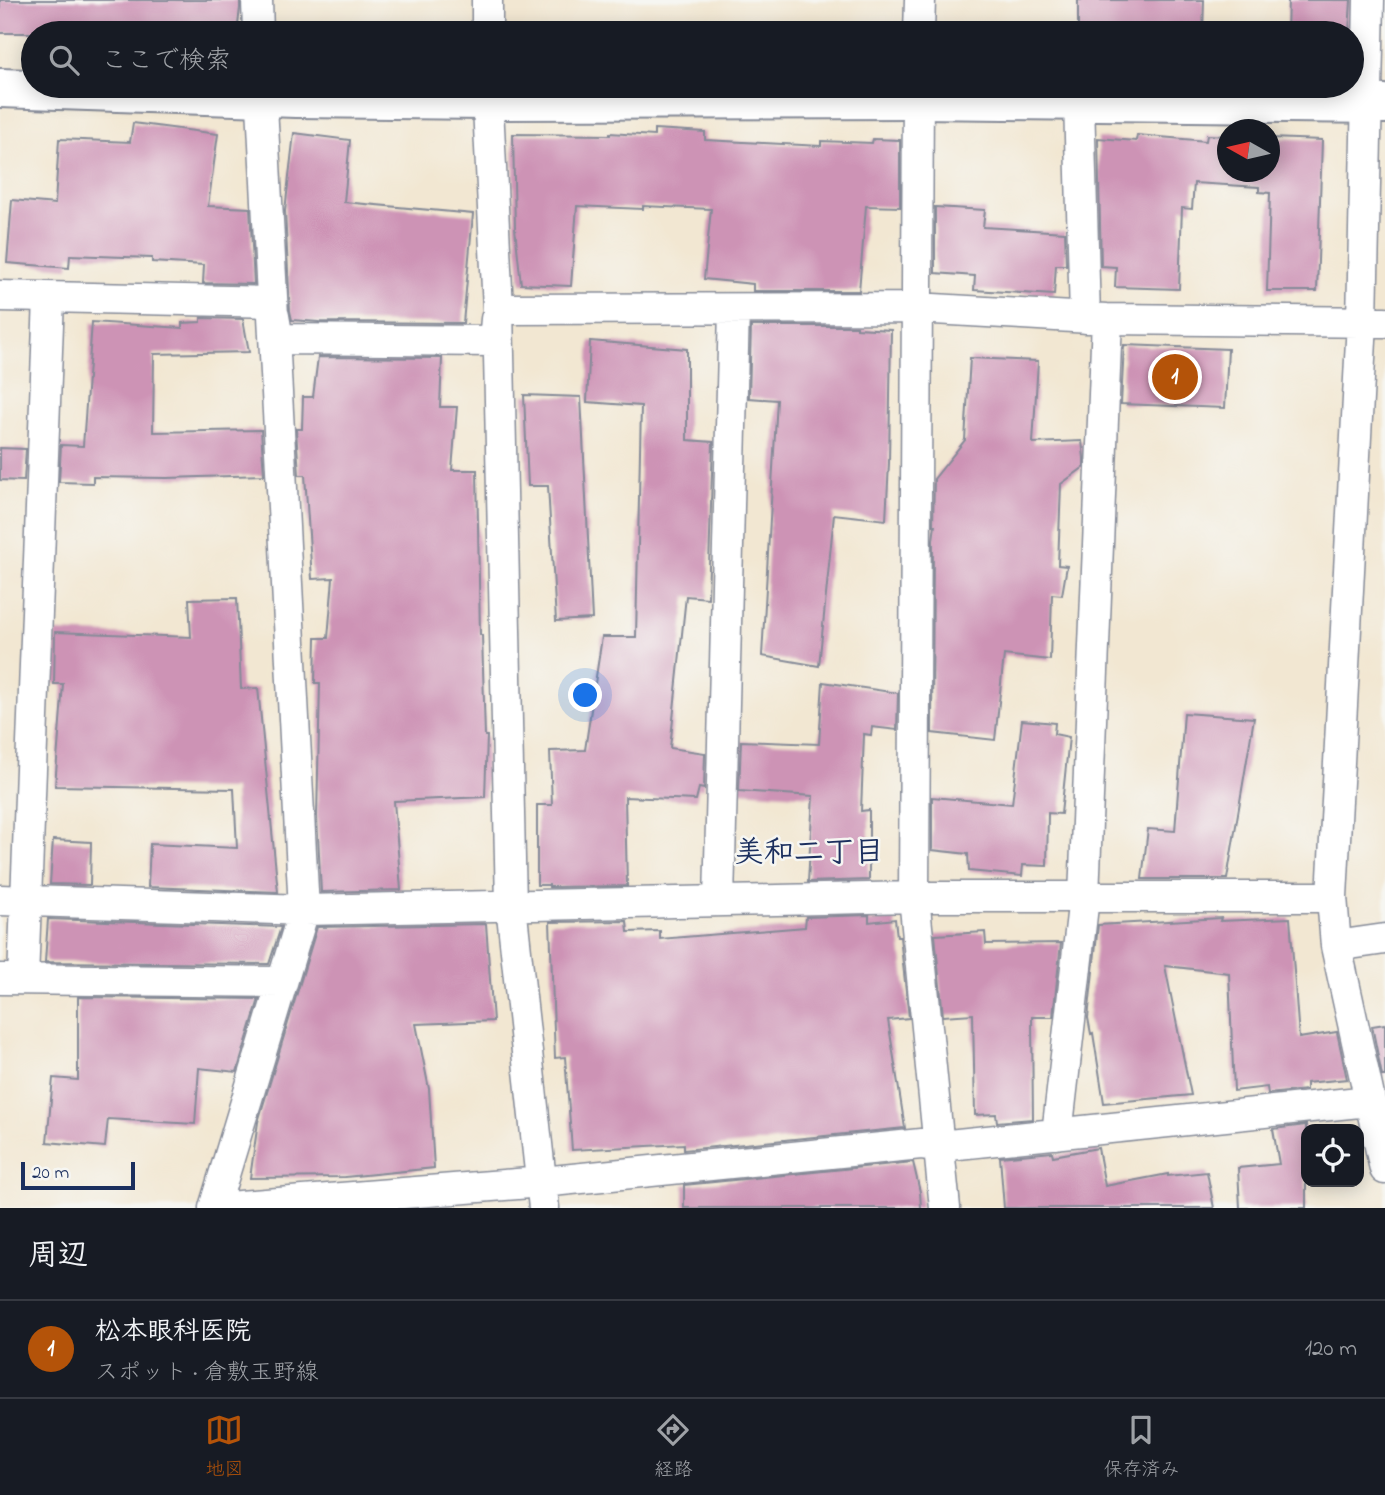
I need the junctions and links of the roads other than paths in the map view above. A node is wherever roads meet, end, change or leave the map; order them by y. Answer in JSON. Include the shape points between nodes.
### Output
{"nodes":[{"id":1,"x":257,"y":0,"type":"edge"},
{"id":2,"x":487,"y":0,"type":"edge"},
{"id":3,"x":920,"y":0,"type":"edge"},
{"id":4,"x":1369,"y":0,"type":"edge"},
{"id":5,"x":258,"y":21,"type":"edge"},
{"id":6,"x":487,"y":21,"type":"edge"},
{"id":7,"x":919,"y":21,"type":"edge"},
{"id":8,"x":0,"y":88,"type":"edge"},
{"id":9,"x":21,"y":88,"type":"edge"},
{"id":10,"x":261,"y":98,"type":"edge"},
{"id":11,"x":487,"y":98,"type":"edge"},
{"id":12,"x":918,"y":98,"type":"edge"},
{"id":13,"x":1025,"y":98,"type":"edge"},
{"id":14,"x":1079,"y":101,"type":"junction"},
{"id":15,"x":1376,"y":104,"type":"edge"},
{"id":16,"x":0,"y":296,"type":"edge"},
{"id":17,"x":48,"y":298,"type":"junction"},
{"id":18,"x":272,"y":302,"type":"junction"},
{"id":19,"x":916,"y":308,"type":"junction"},
{"id":20,"x":498,"y":309,"type":"junction"},
{"id":21,"x":734,"y":309,"type":"junction"},
{"id":22,"x":1096,"y":318,"type":"junction"},
{"id":23,"x":1374,"y":322,"type":"edge"},
{"id":24,"x":914,"y":897,"type":"junction"},
{"id":25,"x":1083,"y":897,"type":"junction"},
{"id":26,"x":1332,"y":897,"type":"junction"},
{"id":27,"x":13,"y":900,"type":"edge"},
{"id":28,"x":719,"y":901,"type":"junction"},
{"id":29,"x":510,"y":905,"type":"junction"},
{"id":30,"x":304,"y":910,"type":"junction"},
{"id":31,"x":1385,"y":939,"type":"edge"},
{"id":32,"x":1336,"y":946,"type":"junction"},
{"id":33,"x":12,"y":979,"type":"edge"},
{"id":34,"x":281,"y":982,"type":"junction"},
{"id":35,"x":1370,"y":1101,"type":"junction"},
{"id":36,"x":1057,"y":1134,"type":"junction"},
{"id":37,"x":939,"y":1146,"type":"junction"},
{"id":38,"x":1385,"y":1169,"type":"edge"},
{"id":39,"x":543,"y":1195,"type":"edge"},
{"id":40,"x":214,"y":1208,"type":"edge"},
{"id":41,"x":945,"y":1208,"type":"edge"}],
"edges":[{"from":1,"to":5,"type":"street"},
{"from":2,"to":6,"type":"street"},
{"from":3,"to":7,"type":"street"},
{"from":4,"to":15,"type":"street"},
{"from":8,"to":9,"type":"main road"},
{"from":10,"to":18,"type":"street"},
{"from":11,"to":20,"type":"street"},
{"from":12,"to":19,"type":"street"},
{"from":13,"to":14,"type":"main road"},
{"from":14,"to":15,"type":"main road"},
{"from":14,"to":22,"type":"street"},
{"from":15,"to":23,"type":"street"},
{"from":16,"to":17,"type":"street"},
{"from":17,"to":18,"type":"street"},
{"from":17,"to":27,"type":"street"},
{"from":18,"to":20,"type":"street","via":[[278,340],[494,341]]},
{"from":18,"to":30,"type":"street"},
{"from":19,"to":21,"type":"street"},
{"from":19,"to":22,"type":"street"},
{"from":19,"to":24,"type":"street"},
{"from":20,"to":21,"type":"street"},
{"from":20,"to":29,"type":"street"},
{"from":21,"to":28,"type":"street"},
{"from":22,"to":23,"type":"street"},
{"from":22,"to":25,"type":"street"},
{"from":23,"to":26,"type":"street"},
{"from":24,"to":25,"type":"street"},
{"from":24,"to":28,"type":"street"},
{"from":24,"to":37,"type":"street"},
{"from":25,"to":26,"type":"street"},
{"from":25,"to":36,"type":"street"},
{"from":26,"to":32,"type":"street"},
{"from":27,"to":30,"type":"street"},
{"from":27,"to":33,"type":"street"},
{"from":28,"to":29,"type":"street"},
{"from":29,"to":30,"type":"street"},
{"from":29,"to":39,"type":"street"},
{"from":30,"to":34,"type":"street"},
{"from":31,"to":32,"type":"street"},
{"from":32,"to":35,"type":"street"},
{"from":33,"to":34,"type":"street"},
{"from":34,"to":40,"type":"street"},
{"from":35,"to":36,"type":"street"},
{"from":35,"to":38,"type":"street"},
{"from":36,"to":37,"type":"street"},
{"from":37,"to":39,"type":"street","via":[[921,1144]]},
{"from":37,"to":41,"type":"street"},
{"from":39,"to":40,"type":"street"}]}
